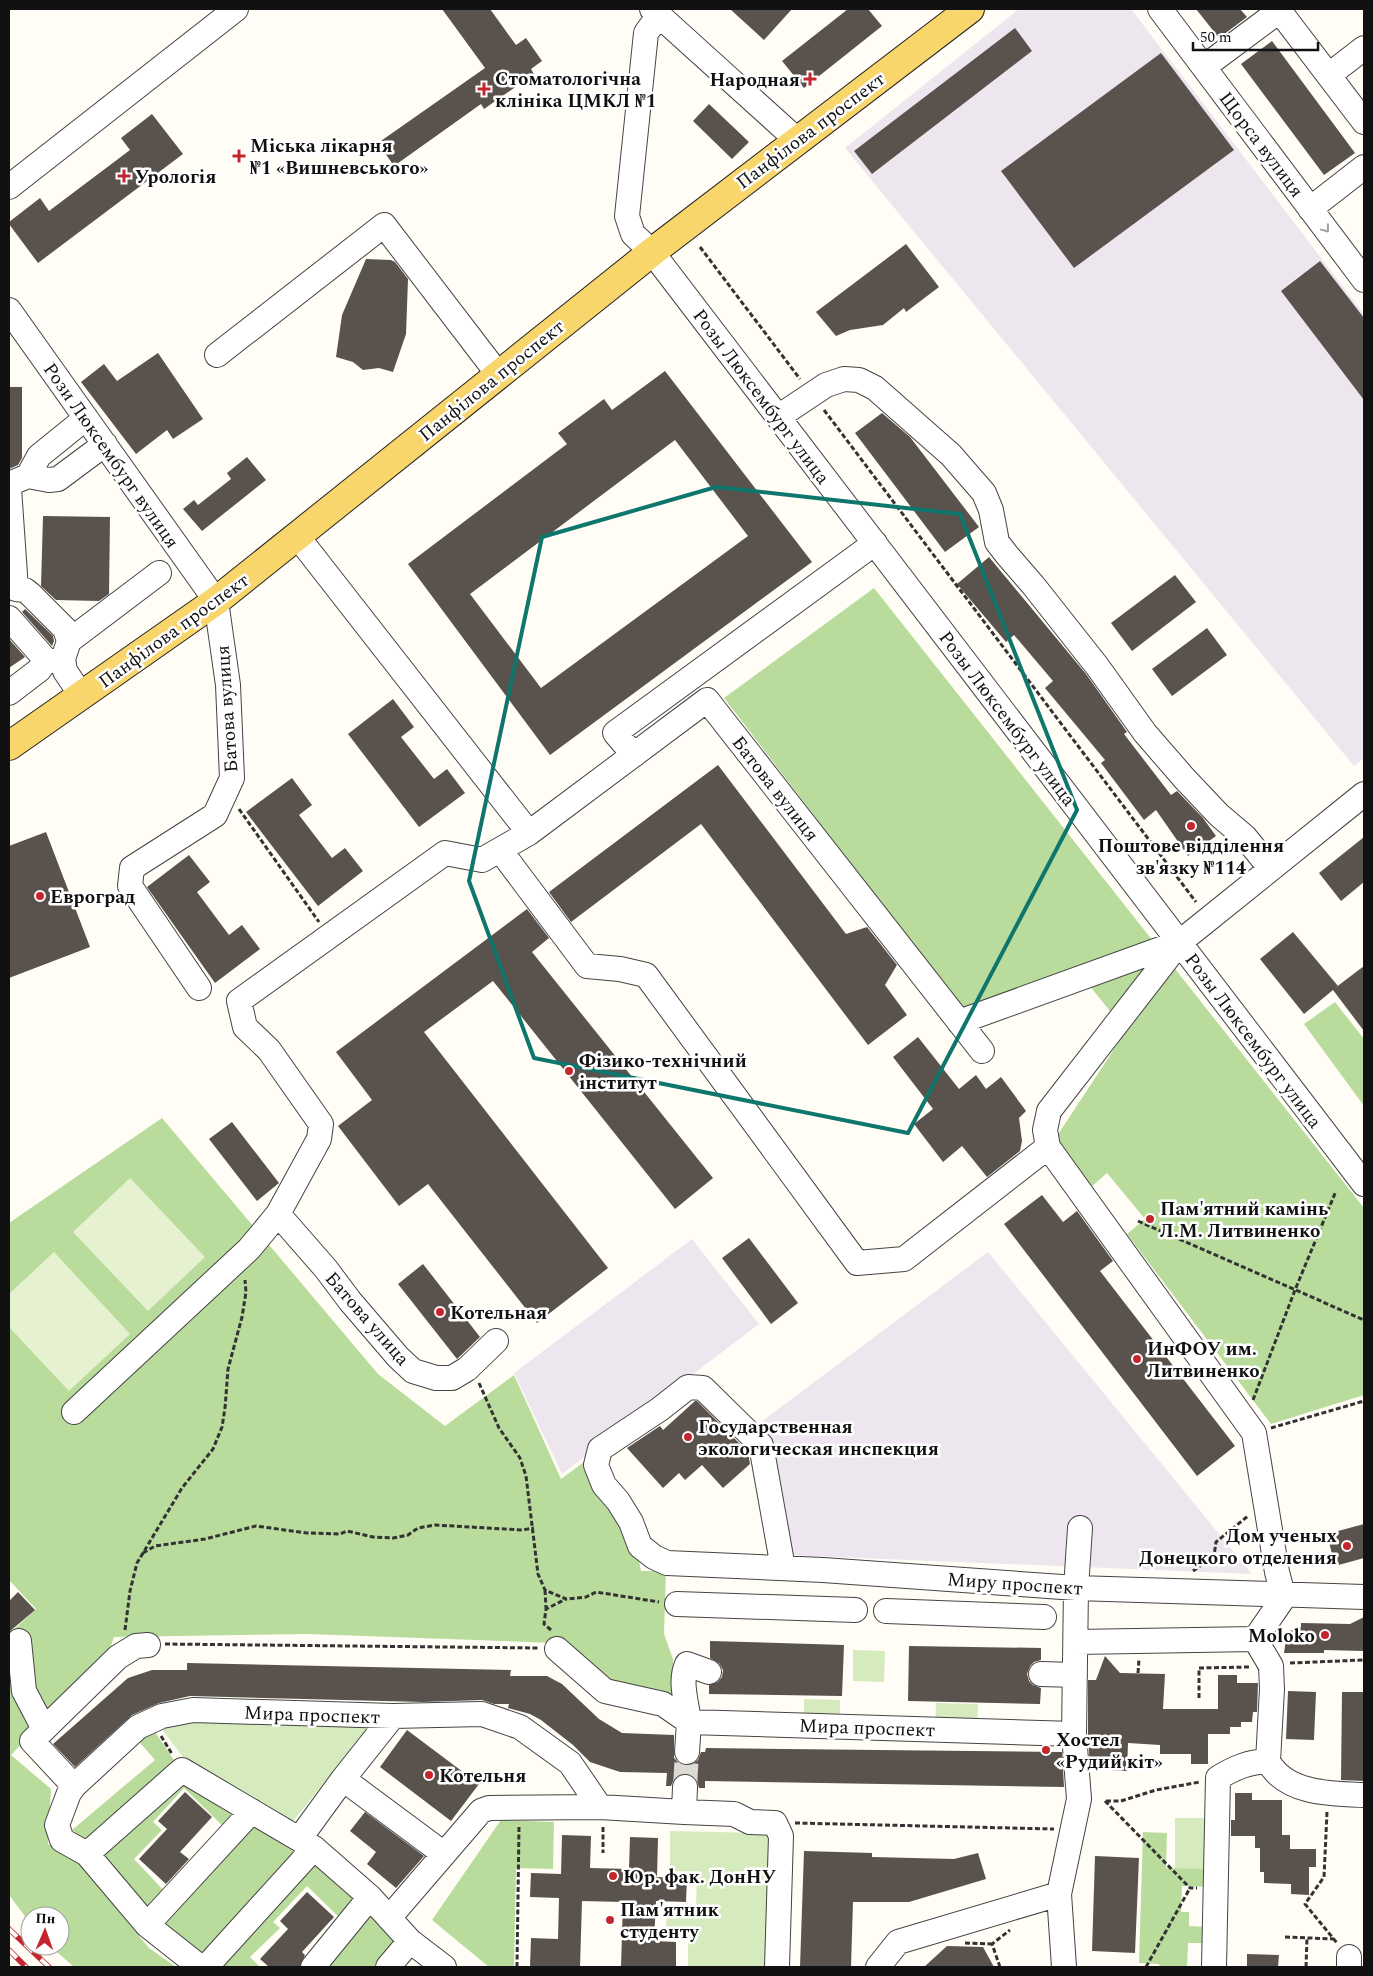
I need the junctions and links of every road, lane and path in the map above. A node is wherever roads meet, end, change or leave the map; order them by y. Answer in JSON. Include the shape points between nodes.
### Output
{"nodes":[{"id":1,"x":236,"y":9,"type":"edge"},
{"id":2,"x":970,"y":9,"type":"edge"},
{"id":3,"x":1160,"y":9,"type":"edge"},
{"id":4,"x":1279,"y":10,"type":"edge"},
{"id":5,"x":656,"y":12,"type":"edge"},
{"id":6,"x":1364,"y":48,"type":"edge"},
{"id":7,"x":1204,"y":67,"type":"junction"},
{"id":8,"x":1329,"y":75,"type":"junction"},
{"id":9,"x":1364,"y":122,"type":"edge"},
{"id":10,"x":797,"y":140,"type":"junction"},
{"id":11,"x":1364,"y":167,"type":"edge"},
{"id":12,"x":9,"y":187,"type":"edge"},
{"id":13,"x":1310,"y":209,"type":"junction"},
{"id":14,"x":700,"y":247,"type":"dead end"},
{"id":15,"x":652,"y":252,"type":"junction"},
{"id":16,"x":1364,"y":280,"type":"edge"},
{"id":17,"x":13,"y":323,"type":"edge"},
{"id":18,"x":217,"y":355,"type":"dead end"},
{"id":19,"x":498,"y":374,"type":"junction"},
{"id":20,"x":812,"y":395,"type":"junction"},
{"id":21,"x":778,"y":417,"type":"junction"},
{"id":22,"x":86,"y":418,"type":"junction"},
{"id":23,"x":105,"y":444,"type":"junction"},
{"id":24,"x":19,"y":480,"type":"edge"},
{"id":25,"x":9,"y":488,"type":"edge"},
{"id":26,"x":298,"y":536,"type":"junction"},
{"id":27,"x":875,"y":543,"type":"junction"},
{"id":28,"x":159,"y":573,"type":"dead end"},
{"id":29,"x":12,"y":595,"type":"edge"},
{"id":30,"x":216,"y":601,"type":"junction"},
{"id":31,"x":9,"y":618,"type":"edge"},
{"id":32,"x":59,"y":653,"type":"junction"},
{"id":33,"x":692,"y":677,"type":"junction"},
{"id":34,"x":9,"y":693,"type":"edge"},
{"id":35,"x":81,"y":696,"type":"junction"},
{"id":36,"x":707,"y":700,"type":"junction"},
{"id":37,"x":9,"y":746,"type":"edge"},
{"id":38,"x":634,"y":755,"type":"junction"},
{"id":39,"x":226,"y":791,"type":"junction"},
{"id":40,"x":1364,"y":794,"type":"edge"},
{"id":41,"x":529,"y":833,"type":"junction"},
{"id":42,"x":500,"y":850,"type":"junction"},
{"id":43,"x":1271,"y":869,"type":"junction"},
{"id":44,"x":1196,"y":902,"type":"dead end"},
{"id":45,"x":330,"y":936,"type":"junction"},
{"id":46,"x":1180,"y":942,"type":"junction"},
{"id":47,"x":199,"y":988,"type":"dead end"},
{"id":48,"x":959,"y":1022,"type":"junction"},
{"id":49,"x":982,"y":1051,"type":"dead end"},
{"id":50,"x":1048,"y":1147,"type":"junction"},
{"id":51,"x":1364,"y":1184,"type":"edge"},
{"id":52,"x":1336,"y":1191,"type":"dead end"},
{"id":53,"x":278,"y":1214,"type":"junction"},
{"id":54,"x":1138,"y":1221,"type":"dead end"},
{"id":55,"x":249,"y":1249,"type":"junction"},
{"id":56,"x":1295,"y":1290,"type":"junction"},
{"id":57,"x":1364,"y":1320,"type":"edge"},
{"id":58,"x":496,"y":1341,"type":"dead end"},
{"id":59,"x":460,"y":1373,"type":"junction"},
{"id":60,"x":1364,"y":1402,"type":"edge"},
{"id":61,"x":74,"y":1412,"type":"dead end"},
{"id":62,"x":1249,"y":1427,"type":"junction"},
{"id":63,"x":1265,"y":1504,"type":"junction"},
{"id":64,"x":534,"y":1528,"type":"junction"},
{"id":65,"x":1080,"y":1528,"type":"dead end"},
{"id":66,"x":143,"y":1553,"type":"junction"},
{"id":67,"x":783,"y":1568,"type":"junction"},
{"id":68,"x":823,"y":1570,"type":"junction"},
{"id":69,"x":971,"y":1580,"type":"junction"},
{"id":70,"x":1076,"y":1588,"type":"junction"},
{"id":71,"x":545,"y":1590,"type":"junction"},
{"id":72,"x":1166,"y":1591,"type":"junction"},
{"id":73,"x":1283,"y":1595,"type":"junction"},
{"id":74,"x":1364,"y":1598,"type":"edge"},
{"id":75,"x":566,"y":1599,"type":"junction"},
{"id":76,"x":677,"y":1604,"type":"joint"},
{"id":77,"x":821,"y":1609,"type":"junction"},
{"id":78,"x":546,"y":1610,"type":"junction"},
{"id":79,"x":855,"y":1610,"type":"dead end"},
{"id":80,"x":886,"y":1611,"type":"dead end"},
{"id":81,"x":969,"y":1614,"type":"junction"},
{"id":82,"x":1044,"y":1617,"type":"dead end"},
{"id":83,"x":1255,"y":1639,"type":"junction"},
{"id":84,"x":556,"y":1640,"type":"junction"},
{"id":85,"x":19,"y":1641,"type":"dead end"},
{"id":86,"x":1076,"y":1642,"type":"junction"},
{"id":87,"x":137,"y":1648,"type":"junction"},
{"id":88,"x":1364,"y":1660,"type":"edge"},
{"id":89,"x":1199,"y":1661,"type":"dead end"},
{"id":90,"x":1271,"y":1666,"type":"junction"},
{"id":91,"x":1199,"y":1668,"type":"junction"},
{"id":92,"x":709,"y":1672,"type":"dead end"},
{"id":93,"x":1041,"y":1674,"type":"dead end"},
{"id":94,"x":1075,"y":1675,"type":"junction"},
{"id":95,"x":1199,"y":1698,"type":"dead end"},
{"id":96,"x":393,"y":1716,"type":"junction"},
{"id":97,"x":151,"y":1721,"type":"junction"},
{"id":98,"x":689,"y":1722,"type":"junction"},
{"id":99,"x":1074,"y":1734,"type":"junction"},
{"id":100,"x":38,"y":1735,"type":"junction"},
{"id":101,"x":687,"y":1752,"type":"tunnel mouth"},
{"id":102,"x":1268,"y":1761,"type":"junction"},
{"id":103,"x":182,"y":1770,"type":"junction"},
{"id":104,"x":1218,"y":1778,"type":"junction"},
{"id":105,"x":343,"y":1779,"type":"junction"},
{"id":106,"x":74,"y":1786,"type":"junction"},
{"id":107,"x":686,"y":1787,"type":"tunnel mouth"},
{"id":108,"x":1327,"y":1794,"type":"junction"},
{"id":109,"x":1364,"y":1795,"type":"edge"},
{"id":110,"x":1079,"y":1799,"type":"junction"},
{"id":111,"x":1105,"y":1801,"type":"junction"},
{"id":112,"x":252,"y":1811,"type":"junction"},
{"id":113,"x":684,"y":1812,"type":"junction"},
{"id":114,"x":597,"y":1817,"type":"junction"},
{"id":115,"x":775,"y":1823,"type":"junction"},
{"id":116,"x":527,"y":1824,"type":"dead end"},
{"id":117,"x":1072,"y":1829,"type":"junction"},
{"id":118,"x":307,"y":1843,"type":"junction"},
{"id":119,"x":603,"y":1853,"type":"dead end"},
{"id":120,"x":88,"y":1854,"type":"junction"},
{"id":121,"x":444,"y":1854,"type":"junction"},
{"id":122,"x":1190,"y":1888,"type":"junction"},
{"id":123,"x":1215,"y":1889,"type":"junction"},
{"id":124,"x":1059,"y":1894,"type":"junction"},
{"id":125,"x":370,"y":1897,"type":"junction"},
{"id":126,"x":389,"y":1918,"type":"junction"},
{"id":127,"x":147,"y":1925,"type":"junction"},
{"id":128,"x":1285,"y":1937,"type":"dead end"},
{"id":129,"x":1307,"y":1938,"type":"junction"},
{"id":130,"x":1334,"y":1938,"type":"junction"},
{"id":131,"x":410,"y":1941,"type":"junction"},
{"id":132,"x":1349,"y":1962,"type":"edge"},
{"id":133,"x":200,"y":1967,"type":"edge"},
{"id":134,"x":206,"y":1967,"type":"edge"},
{"id":135,"x":313,"y":1967,"type":"edge"},
{"id":136,"x":388,"y":1967,"type":"edge"},
{"id":137,"x":444,"y":1967,"type":"edge"},
{"id":138,"x":517,"y":1967,"type":"edge"},
{"id":139,"x":777,"y":1967,"type":"edge"},
{"id":140,"x":878,"y":1967,"type":"edge"},
{"id":141,"x":1064,"y":1967,"type":"edge"},
{"id":142,"x":1146,"y":1967,"type":"edge"},
{"id":143,"x":1214,"y":1967,"type":"edge"},
{"id":144,"x":1306,"y":1967,"type":"edge"}],
"edges":[{"from":1,"to":12,"type":"street"},
{"from":2,"to":10,"type":"main road","name":"Панфілова проспект"},
{"from":3,"to":7,"type":"street","name":"Щорса вулиця"},
{"from":4,"to":7,"type":"street"},
{"from":4,"to":8,"type":"street"},
{"from":5,"to":10,"type":"street"},
{"from":5,"to":15,"type":"street","name":"Розы Люксембург улица","via":[[646,34],[627,216],[633,234]]},
{"from":6,"to":8,"type":"street"},
{"from":7,"to":13,"type":"street","name":"Щорса вулиця"},
{"from":8,"to":9,"type":"street"},
{"from":10,"to":15,"type":"main road","name":"Панфілова проспект"},
{"from":11,"to":13,"type":"street"},
{"from":13,"to":16,"type":"street","name":"Щорса вулиця","one_way":true},
{"from":14,"to":20,"type":"path"},
{"from":15,"to":19,"type":"main road","name":"Панфілова проспект"},
{"from":15,"to":21,"type":"street","name":"Розы Люксембург улица"},
{"from":17,"to":22,"type":"street","name":"Рози Люксембург вулиця"},
{"from":18,"to":19,"type":"street","via":[[384,225]]},
{"from":19,"to":26,"type":"main road","name":"Панфілова проспект"},
{"from":20,"to":21,"type":"street"},
{"from":20,"to":43,"type":"street","via":[[826,385],[844,379],[859,380],[876,388],[951,454],[984,494],[991,510],[997,542],[1007,555],[1092,659],[1145,733]]},
{"from":20,"to":44,"type":"path"},
{"from":21,"to":27,"type":"street","name":"Розы Люксембург улица"},
{"from":22,"to":23,"type":"street","name":"Рози Люксембург вулиця"},
{"from":22,"to":24,"type":"street","via":[[39,456]]},
{"from":23,"to":24,"type":"street","via":[[58,479]]},
{"from":23,"to":30,"type":"street","name":"Рози Люксембург вулиця"},
{"from":25,"to":29,"type":"street"},
{"from":26,"to":30,"type":"main road","name":"Панфілова проспект"},
{"from":26,"to":41,"type":"street"},
{"from":27,"to":33,"type":"street"},
{"from":27,"to":46,"type":"street","name":"Розы Люксембург улица"},
{"from":28,"to":32,"type":"street"},
{"from":29,"to":32,"type":"street","via":[[25,590],[65,629]]},
{"from":30,"to":35,"type":"main road","name":"Панфілова проспект"},
{"from":30,"to":39,"type":"street","name":"Батова вулиця","via":[[228,685],[232,778]]},
{"from":31,"to":32,"type":"street"},
{"from":32,"to":34,"type":"street"},
{"from":32,"to":35,"type":"street","via":[[65,671]]},
{"from":33,"to":36,"type":"street","name":"Батова вулиця"},
{"from":33,"to":38,"type":"street","via":[[616,733]]},
{"from":35,"to":37,"type":"main road","name":"Панфілова проспект"},
{"from":36,"to":38,"type":"street"},
{"from":36,"to":48,"type":"street","name":"Батова вулиця"},
{"from":38,"to":41,"type":"street"},
{"from":39,"to":45,"type":"path"},
{"from":39,"to":47,"type":"street","name":"Батова вулиця","via":[[215,815],[132,868],[130,886]]},
{"from":40,"to":43,"type":"street"},
{"from":41,"to":42,"type":"street"},
{"from":42,"to":45,"type":"street","via":[[482,860],[445,853]]},
{"from":42,"to":50,"type":"street","via":[[587,966],[646,975],[856,1263],[904,1259]]},
{"from":43,"to":46,"type":"street"},
{"from":45,"to":53,"type":"street","via":[[239,1002],[245,1027],[269,1050],[322,1124],[319,1139]]},
{"from":46,"to":48,"type":"street"},
{"from":46,"to":50,"type":"street","via":[[1049,1111],[1045,1130]]},
{"from":46,"to":51,"type":"street","name":"Розы Люксембург улица"},
{"from":48,"to":49,"type":"street","name":"Батова вулиця"},
{"from":50,"to":62,"type":"street"},
{"from":52,"to":56,"type":"path"},
{"from":53,"to":55,"type":"street"},
{"from":53,"to":59,"type":"street","name":"Батова улица","via":[[413,1371],[436,1378],[452,1378]]},
{"from":54,"to":56,"type":"path"},
{"from":55,"to":61,"type":"street"},
{"from":55,"to":66,"type":"path","via":[[245,1300],[228,1369],[222,1426],[213,1449],[182,1488]]},
{"from":56,"to":57,"type":"path"},
{"from":56,"to":62,"type":"path"},
{"from":58,"to":59,"type":"street","name":"Батова улица"},
{"from":59,"to":64,"type":"path","via":[[479,1382],[499,1428],[520,1458]]},
{"from":60,"to":62,"type":"path"},
{"from":62,"to":63,"type":"street"},
{"from":63,"to":72,"type":"path","via":[[1216,1542],[1214,1556]]},
{"from":63,"to":73,"type":"street"},
{"from":64,"to":66,"type":"path","via":[[435,1525],[392,1538],[347,1531],[340,1534],[307,1533],[256,1526],[205,1539],[155,1546]]},
{"from":64,"to":71,"type":"path","via":[[538,1574]]},
{"from":65,"to":70,"type":"street"},
{"from":66,"to":87,"type":"path","via":[[130,1591],[125,1628]]},
{"from":67,"to":67,"type":"street","name":"Миру проспект","via":[[667,1563],[654,1557],[640,1546],[631,1522],[604,1485],[596,1465],[600,1449],[688,1387],[702,1388],[761,1445]]},
{"from":67,"to":68,"type":"street","name":"Миру проспект"},
{"from":68,"to":69,"type":"street","name":"Миру проспект"},
{"from":68,"to":77,"type":"street"},
{"from":69,"to":70,"type":"street","name":"Миру проспект"},
{"from":69,"to":81,"type":"street"},
{"from":70,"to":72,"type":"street","name":"Миру проспект"},
{"from":70,"to":86,"type":"street"},
{"from":71,"to":75,"type":"path"},
{"from":71,"to":78,"type":"path"},
{"from":72,"to":73,"type":"street","name":"Миру проспект"},
{"from":73,"to":74,"type":"street","name":"Миру проспект"},
{"from":73,"to":83,"type":"street"},
{"from":75,"to":76,"type":"path","via":[[586,1597],[596,1592]]},
{"from":75,"to":78,"type":"path"},
{"from":76,"to":77,"type":"street"},
{"from":77,"to":79,"type":"street"},
{"from":78,"to":84,"type":"path","via":[[544,1624]]},
{"from":80,"to":81,"type":"street"},
{"from":81,"to":82,"type":"street"},
{"from":83,"to":86,"type":"street"},
{"from":83,"to":90,"type":"street"},
{"from":84,"to":87,"type":"path","via":[[178,1643]]},
{"from":84,"to":98,"type":"street","via":[[605,1691],[663,1704]]},
{"from":85,"to":100,"type":"street","via":[[24,1692]]},
{"from":86,"to":94,"type":"street"},
{"from":87,"to":100,"type":"street"},
{"from":88,"to":90,"type":"path"},
{"from":89,"to":91,"type":"path"},
{"from":90,"to":91,"type":"path"},
{"from":90,"to":102,"type":"street"},
{"from":91,"to":95,"type":"path"},
{"from":92,"to":98,"type":"street","via":[[687,1664],[684,1670]]},
{"from":93,"to":94,"type":"street"},
{"from":94,"to":99,"type":"street"},
{"from":96,"to":97,"type":"street","name":"Мира проспект","via":[[193,1710]]},
{"from":96,"to":105,"type":"street"},
{"from":96,"to":114,"type":"street","name":"Мира проспект","via":[[482,1714],[520,1727],[570,1763]]},
{"from":97,"to":103,"type":"path"},
{"from":97,"to":106,"type":"street","name":"Мира проспект","via":[[138,1727]]},
{"from":98,"to":99,"type":"street","name":"Мира проспект"},
{"from":98,"to":101,"type":"street"},
{"from":99,"to":110,"type":"street"},
{"from":100,"to":106,"type":"street"},
{"from":102,"to":104,"type":"street","via":[[1236,1767]]},
{"from":102,"to":108,"type":"street","via":[[1281,1777]]},
{"from":103,"to":112,"type":"street"},
{"from":103,"to":120,"type":"street"},
{"from":104,"to":111,"type":"path","via":[[1156,1790],[1122,1801]]},
{"from":104,"to":123,"type":"street"},
{"from":105,"to":118,"type":"street"},
{"from":105,"to":121,"type":"street"},
{"from":106,"to":120,"type":"street","via":[[57,1825],[62,1840]]},
{"from":107,"to":113,"type":"street"},
{"from":108,"to":109,"type":"street"},
{"from":108,"to":130,"type":"path","via":[[1324,1877],[1305,1904]]},
{"from":110,"to":111,"type":"path"},
{"from":110,"to":117,"type":"street"},
{"from":111,"to":122,"type":"path"},
{"from":112,"to":118,"type":"street"},
{"from":112,"to":127,"type":"street"},
{"from":113,"to":114,"type":"street"},
{"from":113,"to":115,"type":"street","via":[[734,1814],[750,1822]]},
{"from":114,"to":119,"type":"path","via":[[604,1828]]},
{"from":114,"to":121,"type":"street","via":[[488,1808],[481,1811]]},
{"from":115,"to":117,"type":"path"},
{"from":115,"to":139,"type":"street","via":[[781,1836]]},
{"from":116,"to":138,"type":"path","via":[[519,1823]]},
{"from":117,"to":124,"type":"street"},
{"from":118,"to":125,"type":"street"},
{"from":118,"to":134,"type":"street"},
{"from":120,"to":127,"type":"street"},
{"from":121,"to":126,"type":"street"},
{"from":122,"to":123,"type":"path"},
{"from":122,"to":142,"type":"path"},
{"from":123,"to":143,"type":"street"},
{"from":124,"to":140,"type":"street","via":[[898,1942]]},
{"from":124,"to":141,"type":"street"},
{"from":125,"to":126,"type":"street"},
{"from":125,"to":135,"type":"street"},
{"from":126,"to":131,"type":"street"},
{"from":127,"to":133,"type":"street"},
{"from":128,"to":129,"type":"path"},
{"from":129,"to":130,"type":"path"},
{"from":129,"to":144,"type":"path"},
{"from":130,"to":132,"type":"path"},
{"from":131,"to":136,"type":"street"},
{"from":131,"to":137,"type":"street"}]}
